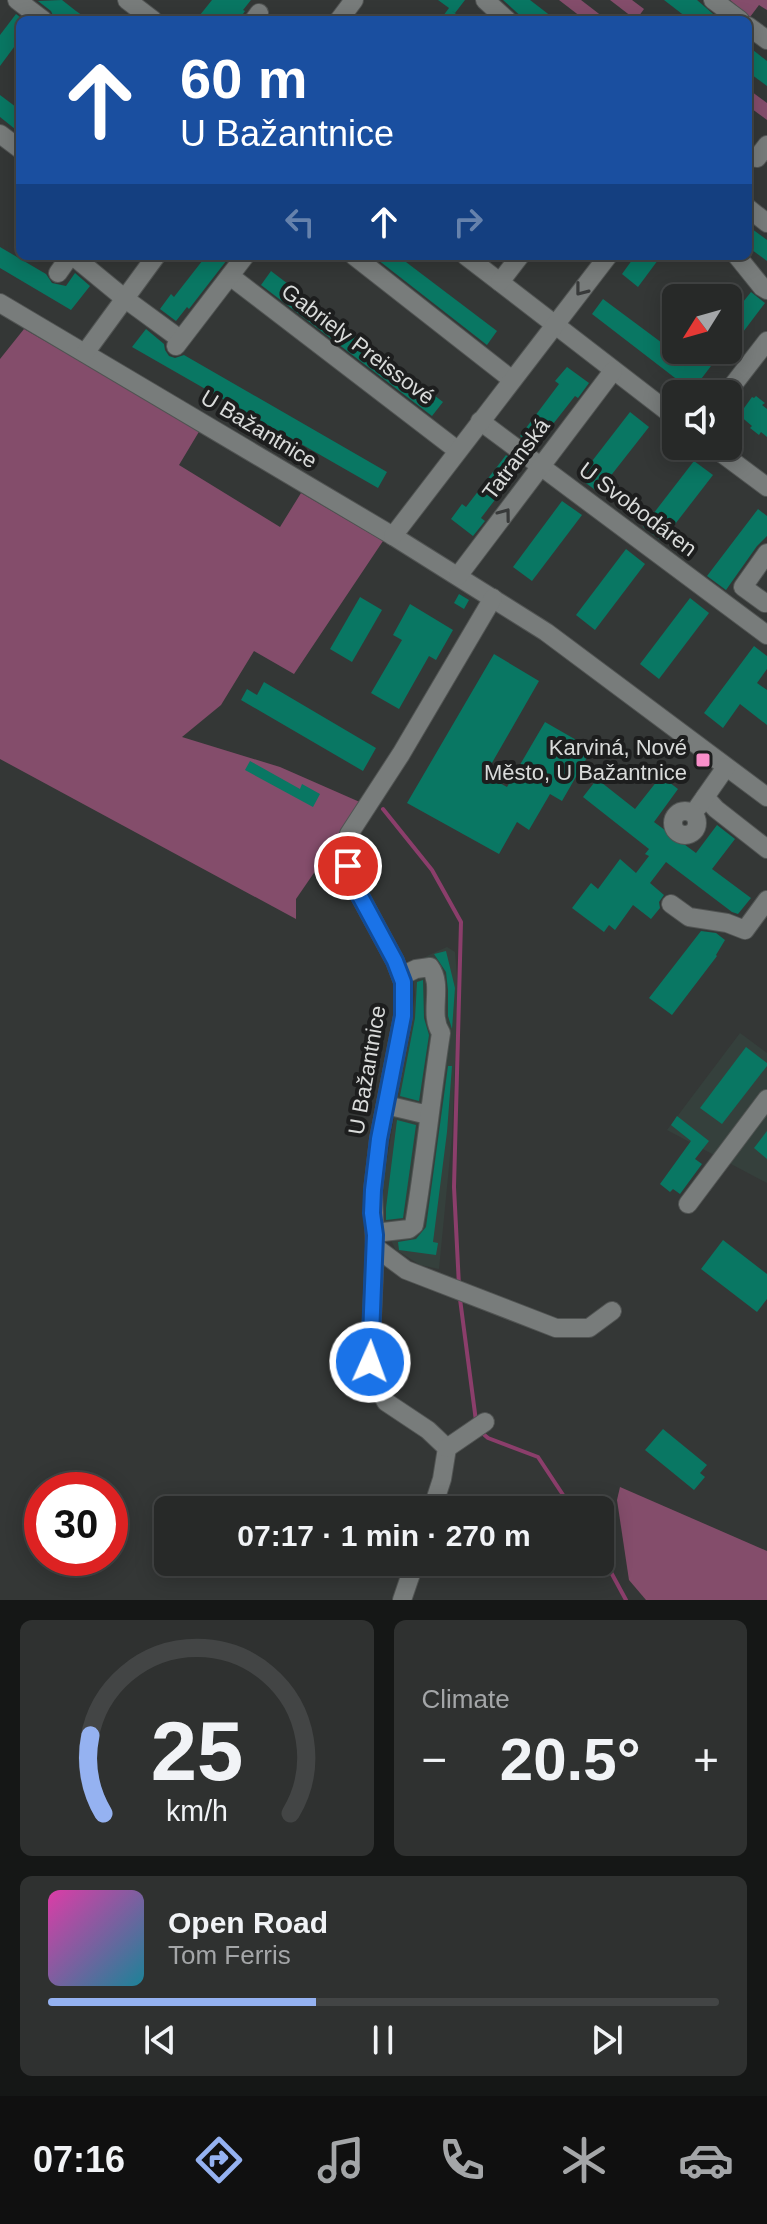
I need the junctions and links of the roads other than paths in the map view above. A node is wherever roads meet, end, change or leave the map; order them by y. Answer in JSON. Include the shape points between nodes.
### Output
{"nodes":[{"id":1,"x":17,"y":0,"type":"edge"},
{"id":2,"x":127,"y":0,"type":"edge"},
{"id":3,"x":715,"y":1,"type":"edge"},
{"id":4,"x":488,"y":2,"type":"edge"},
{"id":5,"x":38,"y":16,"type":"edge"},
{"id":6,"x":148,"y":16,"type":"edge"},
{"id":7,"x":503,"y":16,"type":"edge"},
{"id":8,"x":735,"y":16,"type":"edge"},
{"id":9,"x":69,"y":260,"type":"edge"},
{"id":10,"x":77,"y":260,"type":"edge"},
{"id":11,"x":153,"y":260,"type":"edge"},
{"id":12,"x":242,"y":260,"type":"edge"},
{"id":13,"x":359,"y":260,"type":"edge"},
{"id":14,"x":471,"y":260,"type":"edge"},
{"id":15,"x":517,"y":260,"type":"edge"},
{"id":16,"x":605,"y":260,"type":"edge"},
{"id":17,"x":740,"y":260,"type":"edge"},
{"id":18,"x":58,"y":273,"type":"dead end"},
{"id":19,"x":230,"y":276,"type":"junction"},
{"id":20,"x":500,"y":282,"type":"junction"},
{"id":21,"x":767,"y":290,"type":"edge"},
{"id":22,"x":124,"y":298,"type":"junction"},
{"id":23,"x":0,"y":303,"type":"edge"},
{"id":24,"x":555,"y":324,"type":"junction"},
{"id":25,"x":767,"y":341,"type":"edge"},
{"id":26,"x":85,"y":353,"type":"junction"},
{"id":27,"x":613,"y":371,"type":"junction"},
{"id":28,"x":511,"y":379,"type":"junction"},
{"id":29,"x":737,"y":380,"type":"edge"},
{"id":30,"x":662,"y":408,"type":"edge"},
{"id":31,"x":480,"y":421,"type":"junction"},
{"id":32,"x":457,"y":450,"type":"junction"},
{"id":33,"x":731,"y":460,"type":"edge"},
{"id":34,"x":540,"y":466,"type":"junction"},
{"id":35,"x":767,"y":487,"type":"edge"},
{"id":36,"x":393,"y":536,"type":"junction"},
{"id":37,"x":767,"y":553,"type":"edge"},
{"id":38,"x":458,"y":576,"type":"junction"},
{"id":39,"x":493,"y":598,"type":"junction"},
{"id":40,"x":766,"y":602,"type":"edge"},
{"id":41,"x":750,"y":623,"type":"junction"},
{"id":42,"x":767,"y":635,"type":"edge"},
{"id":43,"x":726,"y":767,"type":"junction"},
{"id":44,"x":705,"y":797,"type":"junction"},
{"id":45,"x":767,"y":797,"type":"edge"},
{"id":46,"x":693,"y":814,"type":"dead end"},
{"id":47,"x":767,"y":849,"type":"edge"},
{"id":48,"x":767,"y":900,"type":"edge"},
{"id":49,"x":671,"y":904,"type":"dead end"},
{"id":50,"x":401,"y":976,"type":"junction"},
{"id":51,"x":767,"y":1099,"type":"edge"},
{"id":52,"x":386,"y":1105,"type":"junction"},
{"id":53,"x":429,"y":1109,"type":"junction"},
{"id":54,"x":688,"y":1204,"type":"dead end"},
{"id":55,"x":375,"y":1240,"type":"junction"},
{"id":56,"x":612,"y":1311,"type":"dead end"},
{"id":57,"x":478,"y":1426,"type":"dead end"},
{"id":58,"x":447,"y":1448,"type":"junction"},
{"id":59,"x":437,"y":1496,"type":"edge"},
{"id":60,"x":410,"y":1576,"type":"edge"},
{"id":61,"x":402,"y":1600,"type":"edge"}],
"edges":[{"from":1,"to":5,"type":"street"},
{"from":2,"to":6,"type":"street"},
{"from":3,"to":8,"type":"street"},
{"from":4,"to":7,"type":"street"},
{"from":9,"to":18,"type":"street"},
{"from":10,"to":22,"type":"street"},
{"from":11,"to":22,"type":"street"},
{"from":12,"to":19,"type":"street"},
{"from":13,"to":28,"type":"street"},
{"from":14,"to":20,"type":"street"},
{"from":15,"to":20,"type":"street"},
{"from":16,"to":24,"type":"street","one_way":true},
{"from":17,"to":21,"type":"street"},
{"from":19,"to":22,"type":"street","via":[[178,343]]},
{"from":19,"to":32,"type":"street","name":"Gabriely Preissové"},
{"from":20,"to":24,"type":"street"},
{"from":22,"to":26,"type":"street"},
{"from":23,"to":26,"type":"street","name":"U Bažantnice"},
{"from":24,"to":27,"type":"street"},
{"from":24,"to":28,"type":"street"},
{"from":25,"to":29,"type":"street"},
{"from":26,"to":36,"type":"street","name":"U Bažantnice"},
{"from":27,"to":30,"type":"street"},
{"from":27,"to":34,"type":"street","name":"Tatranská"},
{"from":28,"to":31,"type":"street"},
{"from":31,"to":32,"type":"street"},
{"from":31,"to":34,"type":"street","name":"U Svobodáren"},
{"from":32,"to":36,"type":"street"},
{"from":33,"to":35,"type":"street"},
{"from":38,"to":34,"type":"street","name":"Tatranská","one_way":true},
{"from":34,"to":41,"type":"street","name":"U Svobodáren"},
{"from":36,"to":38,"type":"street","name":"U Bažantnice"},
{"from":37,"to":40,"type":"street","via":[[743,587]]},
{"from":38,"to":39,"type":"street","name":"U Bažantnice"},
{"from":39,"to":43,"type":"street","name":"U Bažantnice"},
{"from":39,"to":50,"type":"street","name":"U Bažantnice","via":[[349,834],[346,847],[353,883]]},
{"from":40,"to":41,"type":"street"},
{"from":41,"to":42,"type":"street","name":"U Svobodáren"},
{"from":43,"to":44,"type":"street"},
{"from":43,"to":45,"type":"street","name":"U Bažantnice"},
{"from":44,"to":46,"type":"street"},
{"from":44,"to":47,"type":"street"},
{"from":48,"to":49,"type":"street","via":[[745,930],[689,917]]},
{"from":50,"to":52,"type":"street","name":"U Bažantnice","via":[[403,1016]]},
{"from":50,"to":53,"type":"street","via":[[430,967],[436,980],[435,1025],[441,1033]]},
{"from":51,"to":54,"type":"street"},
{"from":52,"to":53,"type":"street","via":[[424,1114]]},
{"from":52,"to":55,"type":"street","name":"U Bažantnice","via":[[373,1190]]},
{"from":53,"to":55,"type":"street","via":[[414,1225]]},
{"from":55,"to":56,"type":"street","via":[[406,1270],[556,1328],[589,1328]]},
{"from":55,"to":58,"type":"street","name":"U Bažantnice","via":[[370,1362],[376,1384],[386,1402]]},
{"from":57,"to":58,"type":"street"},
{"from":58,"to":59,"type":"street"},
{"from":60,"to":61,"type":"street"}]}
